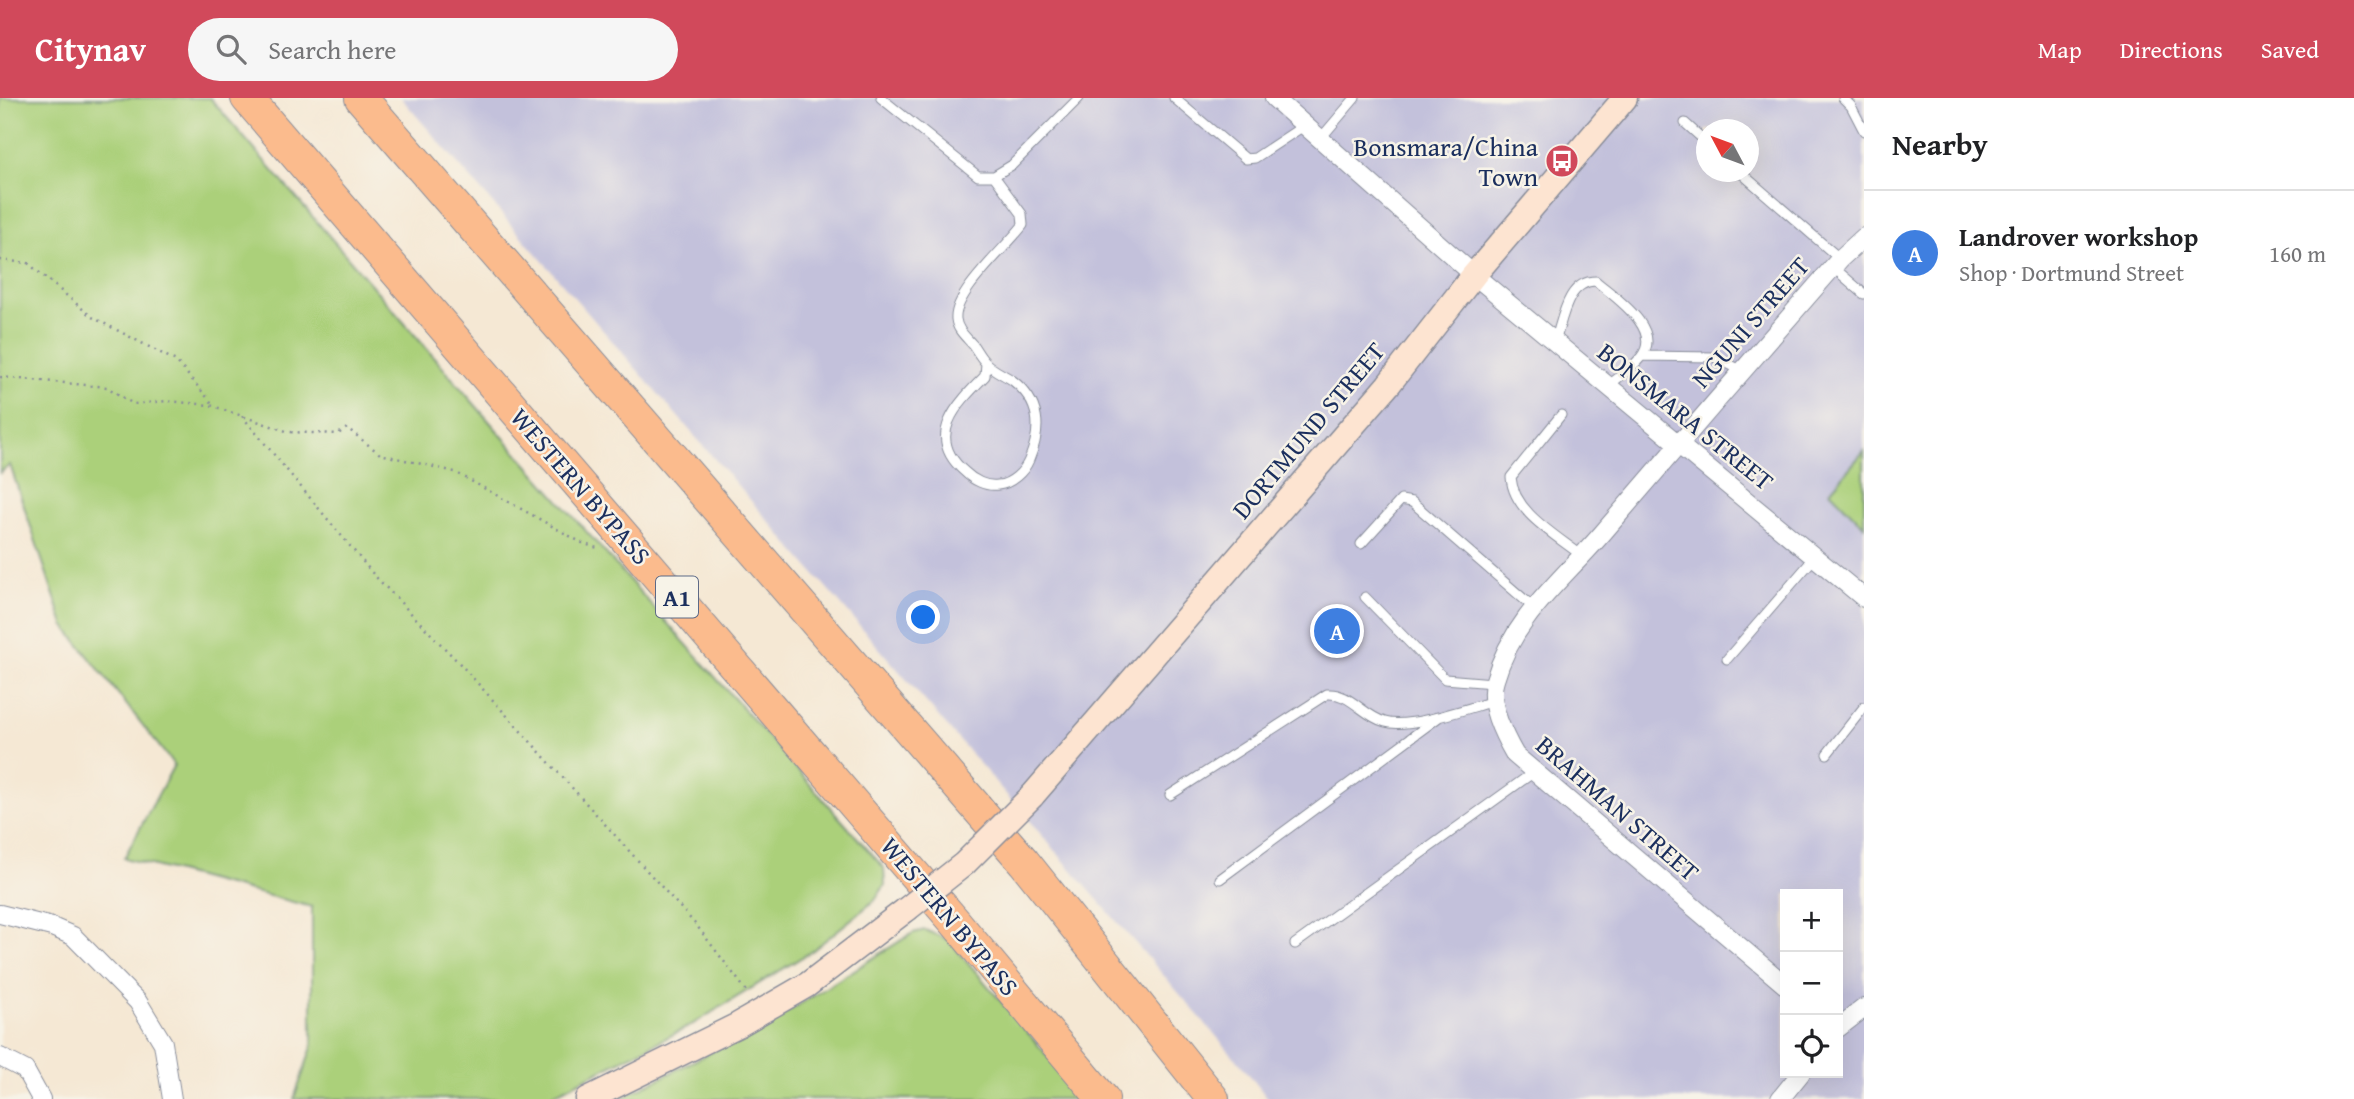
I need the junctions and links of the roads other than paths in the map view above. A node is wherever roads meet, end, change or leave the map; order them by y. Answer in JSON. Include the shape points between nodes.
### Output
{"nodes":[{"id":1,"x":247,"y":98,"type":"edge"},
{"id":2,"x":362,"y":98,"type":"edge"},
{"id":3,"x":881,"y":98,"type":"edge"},
{"id":4,"x":1079,"y":98,"type":"edge"},
{"id":5,"x":1174,"y":98,"type":"edge"},
{"id":6,"x":1274,"y":98,"type":"edge"},
{"id":7,"x":1355,"y":98,"type":"edge"},
{"id":8,"x":1625,"y":98,"type":"edge"},
{"id":9,"x":1843,"y":98,"type":"edge"},
{"id":10,"x":1685,"y":123,"type":"dead end"},
{"id":11,"x":1305,"y":125,"type":"junction"},
{"id":12,"x":1864,"y":131,"type":"edge"},
{"id":13,"x":1696,"y":133,"type":"edge"},
{"id":14,"x":1321,"y":138,"type":"junction"},
{"id":15,"x":994,"y":176,"type":"junction"},
{"id":16,"x":1751,"y":182,"type":"edge"},
{"id":17,"x":1864,"y":237,"type":"edge"},
{"id":18,"x":1836,"y":263,"type":"junction"},
{"id":19,"x":1474,"y":275,"type":"junction"},
{"id":20,"x":1864,"y":294,"type":"edge"},
{"id":21,"x":1555,"y":342,"type":"junction"},
{"id":22,"x":1643,"y":356,"type":"junction"},
{"id":23,"x":986,"y":363,"type":"junction"},
{"id":24,"x":1743,"y":371,"type":"junction"},
{"id":25,"x":1607,"y":388,"type":"junction"},
{"id":26,"x":1561,"y":415,"type":"dead end"},
{"id":27,"x":1679,"y":444,"type":"junction"},
{"id":28,"x":1361,"y":544,"type":"dead end"},
{"id":29,"x":1815,"y":556,"type":"junction"},
{"id":30,"x":1583,"y":557,"type":"junction"},
{"id":31,"x":1365,"y":597,"type":"dead end"},
{"id":32,"x":1864,"y":598,"type":"edge"},
{"id":33,"x":1533,"y":607,"type":"junction"},
{"id":34,"x":1727,"y":659,"type":"dead end"},
{"id":35,"x":1494,"y":692,"type":"junction"},
{"id":36,"x":1864,"y":707,"type":"edge"},
{"id":37,"x":1443,"y":714,"type":"junction"},
{"id":38,"x":1827,"y":754,"type":"dead end"},
{"id":39,"x":1534,"y":772,"type":"junction"},
{"id":40,"x":1170,"y":795,"type":"dead end"},
{"id":41,"x":1220,"y":879,"type":"dead end"},
{"id":42,"x":0,"y":914,"type":"edge"},
{"id":43,"x":1295,"y":944,"type":"dead end"},
{"id":44,"x":1780,"y":981,"type":"edge"},
{"id":45,"x":1864,"y":1009,"type":"edge"},
{"id":46,"x":1843,"y":1024,"type":"edge"},
{"id":47,"x":0,"y":1056,"type":"edge"},
{"id":48,"x":1797,"y":1078,"type":"edge"},
{"id":49,"x":41,"y":1099,"type":"edge"},
{"id":50,"x":172,"y":1099,"type":"edge"},
{"id":51,"x":588,"y":1099,"type":"edge"},
{"id":52,"x":1103,"y":1099,"type":"edge"},
{"id":53,"x":1213,"y":1099,"type":"edge"},
{"id":54,"x":1780,"y":1099,"type":"edge"}],
"edges":[{"from":1,"to":52,"type":"highway","name":"WESTERN BYPASS","number":"A1"},
{"from":2,"to":53,"type":"highway","via":[[1024,862]]},
{"from":3,"to":15,"type":"lane","via":[[978,176]]},
{"from":4,"to":15,"type":"lane"},
{"from":5,"to":11,"type":"lane","via":[[1246,159],[1255,158]]},
{"from":6,"to":11,"type":"street","name":"BONSMARA STREET"},
{"from":7,"to":14,"type":"lane"},
{"from":8,"to":19,"type":"street","name":"DORTMUND STREET"},
{"from":9,"to":12,"type":"lane"},
{"from":10,"to":13,"type":"lane"},
{"from":11,"to":14,"type":"street","name":"BONSMARA STREET"},
{"from":14,"to":19,"type":"street","name":"BONSMARA STREET"},
{"from":15,"to":23,"type":"lane","via":[[1022,214],[1023,225],[963,295],[956,320]]},
{"from":16,"to":18,"type":"lane"},
{"from":17,"to":18,"type":"street","name":"NGUNI STREET"},
{"from":18,"to":20,"type":"lane"},
{"from":18,"to":24,"type":"street","name":"NGUNI STREET"},
{"from":19,"to":21,"type":"street","name":"BONSMARA STREET"},
{"from":19,"to":51,"type":"street","name":"DORTMUND STREET","bridge":true,"via":[[1388,385],[1032,796],[964,864],[807,985]]},
{"from":21,"to":22,"type":"lane","via":[[1573,289],[1584,281],[1596,281],[1645,329]]},
{"from":21,"to":25,"type":"street","name":"BONSMARA STREET"},
{"from":22,"to":24,"type":"lane","via":[[1714,357]]},
{"from":22,"to":25,"type":"lane"},
{"from":23,"to":23,"type":"lane","via":[[1014,382],[1034,406],[1040,433],[1028,464],[1011,482],[995,486],[974,480],[958,467],[947,452],[945,434],[951,414],[985,376]]},
{"from":24,"to":27,"type":"street","name":"NGUNI STREET"},
{"from":25,"to":27,"type":"street","name":"BONSMARA STREET"},
{"from":26,"to":30,"type":"lane","via":[[1511,477],[1511,489],[1519,504]]},
{"from":27,"to":29,"type":"street","name":"BONSMARA STREET"},
{"from":27,"to":30,"type":"street"},
{"from":28,"to":33,"type":"lane","via":[[1401,500],[1412,502]]},
{"from":29,"to":32,"type":"street","name":"BONSMARA STREET"},
{"from":29,"to":34,"type":"lane"},
{"from":30,"to":33,"type":"street"},
{"from":31,"to":35,"type":"lane","via":[[1445,679]]},
{"from":33,"to":35,"type":"street","via":[[1509,641]]},
{"from":35,"to":37,"type":"lane"},
{"from":35,"to":39,"type":"street","name":"BRAHMAN STREET","via":[[1503,734],[1515,755]]},
{"from":36,"to":38,"type":"lane"},
{"from":37,"to":40,"type":"lane","via":[[1388,723],[1368,715],[1346,697],[1327,694]]},
{"from":37,"to":41,"type":"lane"},
{"from":39,"to":43,"type":"lane"},
{"from":39,"to":44,"type":"street","name":"BRAHMAN STREET"},
{"from":42,"to":50,"type":"street","via":[[73,936],[138,1002],[163,1043]]},
{"from":45,"to":46,"type":"street"},
{"from":47,"to":49,"type":"street","via":[[25,1070]]},
{"from":48,"to":54,"type":"street"}]}
